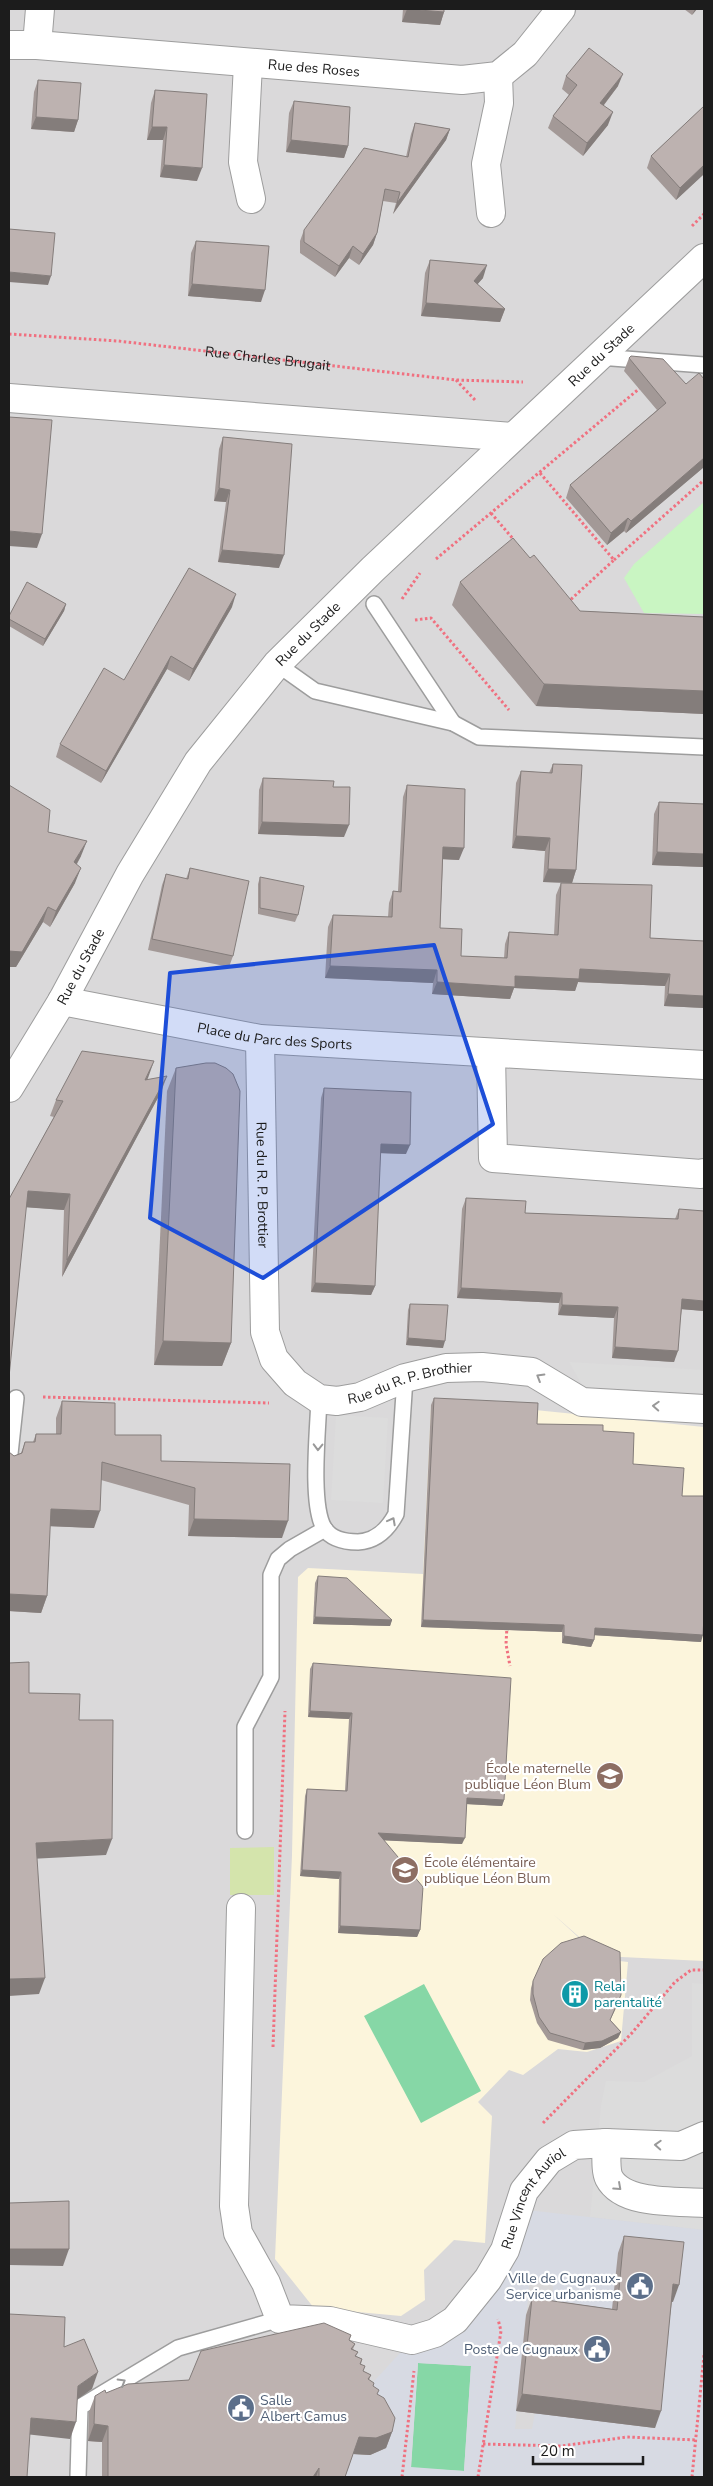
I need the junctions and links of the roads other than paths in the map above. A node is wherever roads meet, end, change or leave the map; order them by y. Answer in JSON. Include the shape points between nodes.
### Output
{"nodes":[{"id":1,"x":40,"y":9,"type":"edge"},
{"id":2,"x":561,"y":9,"type":"edge"},
{"id":3,"x":9,"y":45,"type":"edge"},
{"id":4,"x":37,"y":45,"type":"junction"},
{"id":5,"x":248,"y":64,"type":"junction"},
{"id":6,"x":498,"y":76,"type":"junction"},
{"id":7,"x":250,"y":198,"type":"dead end"},
{"id":8,"x":490,"y":213,"type":"dead end"},
{"id":9,"x":704,"y":258,"type":"edge"},
{"id":10,"x":598,"y":357,"type":"junction"},
{"id":11,"x":704,"y":365,"type":"edge"},
{"id":12,"x":9,"y":398,"type":"edge"},
{"id":13,"x":512,"y":437,"type":"junction"},
{"id":14,"x":374,"y":604,"type":"dead end"},
{"id":15,"x":277,"y":664,"type":"junction"},
{"id":16,"x":454,"y":723,"type":"junction"},
{"id":17,"x":704,"y":747,"type":"edge"},
{"id":18,"x":62,"y":1002,"type":"junction"},
{"id":19,"x":260,"y":1040,"type":"junction"},
{"id":20,"x":490,"y":1054,"type":"junction"},
{"id":21,"x":704,"y":1065,"type":"edge"},
{"id":22,"x":9,"y":1088,"type":"edge"},
{"id":23,"x":704,"y":1173,"type":"edge"},
{"id":24,"x":265,"y":1332,"type":"joint"},
{"id":25,"x":405,"y":1378,"type":"junction"},
{"id":26,"x":16,"y":1398,"type":"road end"},
{"id":27,"x":319,"y":1398,"type":"junction"},
{"id":28,"x":704,"y":1409,"type":"edge"},
{"id":29,"x":9,"y":1463,"type":"edge"},
{"id":30,"x":325,"y":1529,"type":"junction"},
{"id":31,"x":245,"y":1831,"type":"dead end"},
{"id":32,"x":241,"y":1908,"type":"dead end"},
{"id":33,"x":704,"y":2136,"type":"edge"},
{"id":34,"x":606,"y":2143,"type":"junction"},
{"id":35,"x":704,"y":2203,"type":"edge"},
{"id":36,"x":280,"y":2319,"type":"junction"},
{"id":37,"x":78,"y":2477,"type":"edge"}],
"edges":[{"from":1,"to":4,"type":"street"},
{"from":2,"to":6,"type":"street","via":[[525,54]]},
{"from":3,"to":4,"type":"street","name":"Rue des Roses"},
{"from":4,"to":5,"type":"street","name":"Rue des Roses"},
{"from":5,"to":6,"type":"street","name":"Rue des Roses","via":[[462,80]]},
{"from":5,"to":7,"type":"street","via":[[243,162]]},
{"from":6,"to":8,"type":"street","via":[[499,103],[486,164]]},
{"from":9,"to":10,"type":"street","name":"Rue du Stade"},
{"from":10,"to":11,"type":"lane"},
{"from":10,"to":13,"type":"street","name":"Rue du Stade"},
{"from":12,"to":13,"type":"street"},
{"from":13,"to":15,"type":"street","name":"Rue du Stade"},
{"from":14,"to":16,"type":"lane"},
{"from":15,"to":16,"type":"lane","via":[[315,691]]},
{"from":15,"to":18,"type":"street","name":"Rue du Stade","via":[[198,762],[130,874]]},
{"from":16,"to":17,"type":"lane","via":[[478,737]]},
{"from":18,"to":19,"type":"street","name":"Place du Parc des Sports"},
{"from":18,"to":22,"type":"street","name":"Rue du Stade"},
{"from":19,"to":20,"type":"street","name":"Place du Parc des Sports"},
{"from":19,"to":24,"type":"street","name":"Rue du R. P. Brottier"},
{"from":20,"to":21,"type":"street","name":"Place du Parc des Sports"},
{"from":20,"to":23,"type":"street","via":[[493,1158]]},
{"from":24,"to":27,"type":"street","name":"Rue du R. P. Brothier","via":[[274,1359],[295,1383]]},
{"from":25,"to":27,"type":"street","name":"Rue du R. P. Brothier","via":[[360,1396],[337,1401]]},
{"from":28,"to":25,"type":"street","name":"Rue du R. P. Brothier","one_way":true,"via":[[582,1402],[532,1372],[482,1367],[446,1368]]},
{"from":30,"to":25,"type":"lane","one_way":true,"via":[[339,1540],[359,1542],[376,1537],[389,1528],[396,1514]]},
{"from":26,"to":29,"type":"lane"},
{"from":27,"to":30,"type":"lane","one_way":true,"via":[[317,1504]]},
{"from":30,"to":31,"type":"lane","via":[[278,1559],[270,1575],[271,1677],[245,1727]]},
{"from":32,"to":36,"type":"street","via":[[234,2206],[238,2233],[266,2283]]},
{"from":33,"to":34,"type":"street","name":"Rue Vincent Auriol","one_way":true,"via":[[681,2146]]},
{"from":34,"to":35,"type":"street","one_way":true,"via":[[608,2177],[618,2190],[632,2197]]},
{"from":34,"to":36,"type":"street","name":"Rue Vincent Auriol","via":[[574,2145],[549,2160],[524,2191],[505,2250],[488,2279],[455,2320],[435,2333],[412,2340],[330,2321]]},
{"from":37,"to":36,"type":"lane","one_way":true,"via":[[80,2407],[178,2348]]}]}
